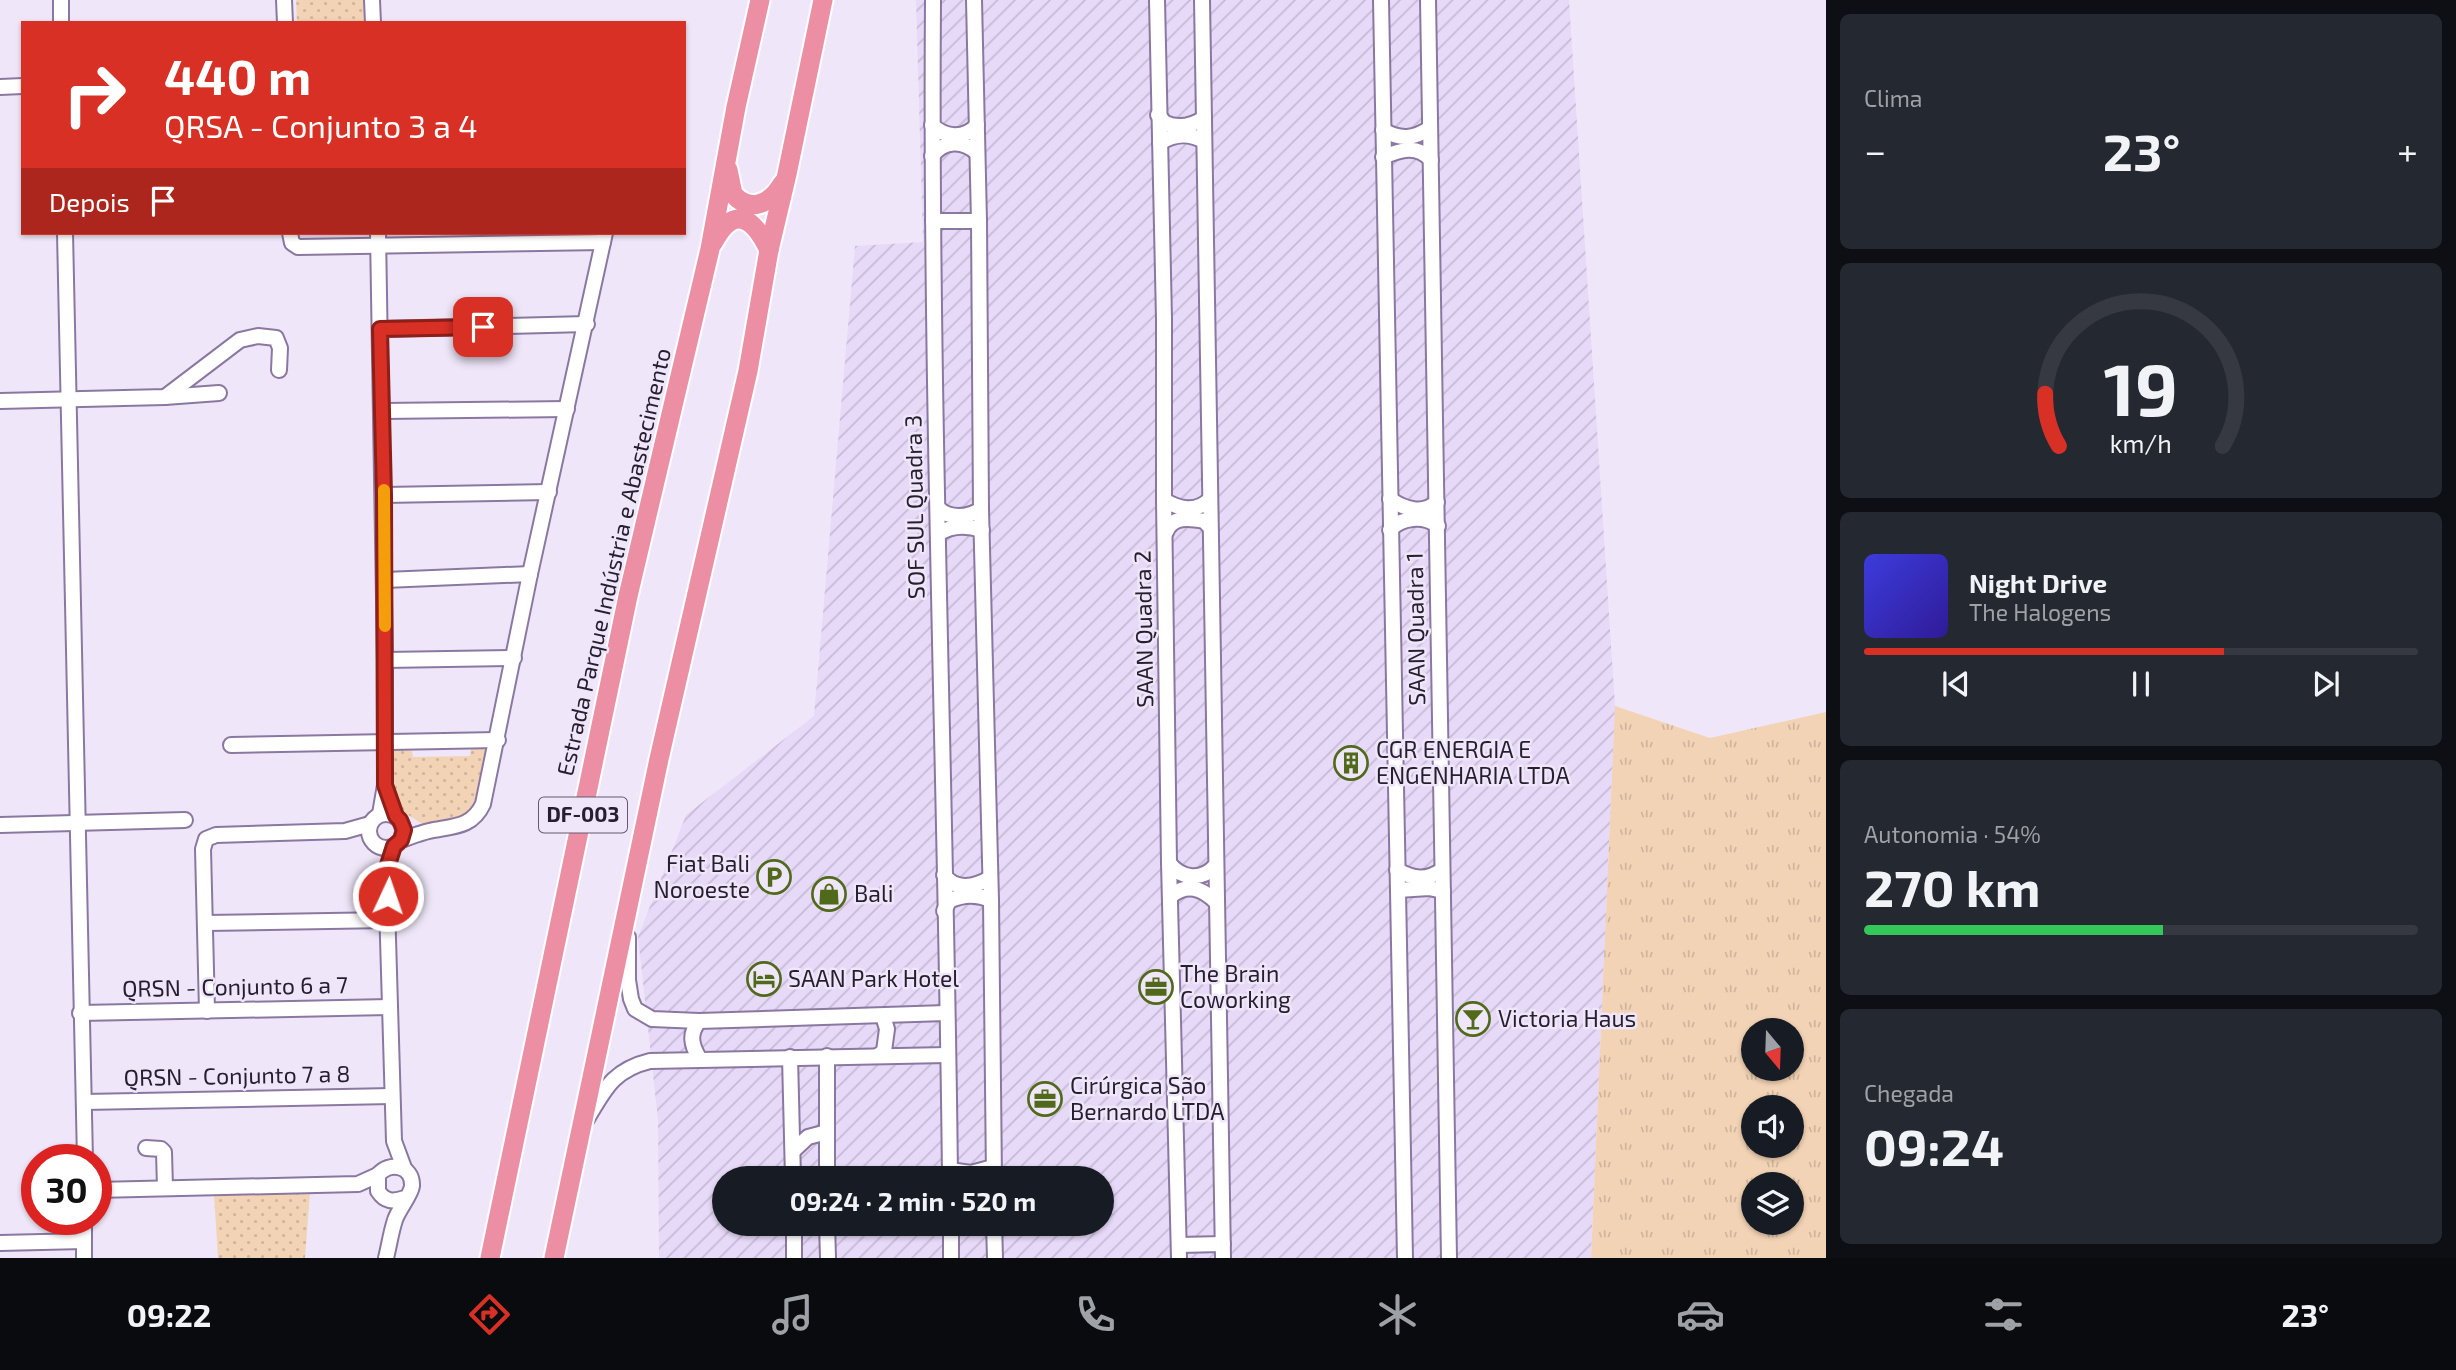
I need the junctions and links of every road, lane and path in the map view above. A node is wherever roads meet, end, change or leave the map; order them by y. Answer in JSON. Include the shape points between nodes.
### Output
{"nodes":[{"id":1,"x":61,"y":0,"type":"edge"},
{"id":2,"x":284,"y":0,"type":"edge"},
{"id":3,"x":372,"y":0,"type":"edge"},
{"id":4,"x":760,"y":0,"type":"edge"},
{"id":5,"x":823,"y":0,"type":"edge"},
{"id":6,"x":933,"y":0,"type":"edge"},
{"id":7,"x":974,"y":0,"type":"edge"},
{"id":8,"x":1157,"y":0,"type":"edge"},
{"id":9,"x":1202,"y":0,"type":"edge"},
{"id":10,"x":1381,"y":0,"type":"edge"},
{"id":11,"x":1428,"y":0,"type":"edge"},
{"id":12,"x":61,"y":21,"type":"edge"},
{"id":13,"x":285,"y":21,"type":"edge"},
{"id":14,"x":373,"y":21,"type":"edge"},
{"id":15,"x":21,"y":86,"type":"edge"},
{"id":16,"x":0,"y":87,"type":"edge"},
{"id":17,"x":1158,"y":115,"type":"junction"},
{"id":18,"x":1204,"y":118,"type":"junction"},
{"id":19,"x":932,"y":125,"type":"junction"},
{"id":20,"x":977,"y":125,"type":"junction"},
{"id":21,"x":1430,"y":128,"type":"junction"},
{"id":22,"x":1382,"y":130,"type":"junction"},
{"id":23,"x":1204,"y":142,"type":"junction"},
{"id":24,"x":1160,"y":143,"type":"junction"},
{"id":25,"x":977,"y":153,"type":"junction"},
{"id":26,"x":932,"y":156,"type":"junction"},
{"id":27,"x":1383,"y":157,"type":"junction"},
{"id":28,"x":1431,"y":160,"type":"junction"},
{"id":29,"x":727,"y":162,"type":"junction"},
{"id":30,"x":787,"y":174,"type":"junction"},
{"id":31,"x":979,"y":220,"type":"junction"},
{"id":32,"x":933,"y":221,"type":"junction"},
{"id":33,"x":65,"y":235,"type":"edge"},
{"id":34,"x":290,"y":235,"type":"edge"},
{"id":35,"x":604,"y":237,"type":"edge"},
{"id":36,"x":378,"y":239,"type":"edge"},
{"id":37,"x":710,"y":249,"type":"junction"},
{"id":38,"x":769,"y":250,"type":"junction"},
{"id":39,"x":587,"y":324,"type":"junction"},
{"id":40,"x":380,"y":329,"type":"junction"},
{"id":41,"x":279,"y":370,"type":"dead end"},
{"id":42,"x":219,"y":393,"type":"dead end"},
{"id":43,"x":165,"y":397,"type":"junction"},
{"id":44,"x":67,"y":400,"type":"junction"},
{"id":45,"x":0,"y":401,"type":"edge"},
{"id":46,"x":567,"y":409,"type":"junction"},
{"id":47,"x":382,"y":411,"type":"junction"},
{"id":48,"x":549,"y":492,"type":"junction"},
{"id":49,"x":384,"y":495,"type":"junction"},
{"id":50,"x":1210,"y":499,"type":"junction"},
{"id":51,"x":1390,"y":499,"type":"junction"},
{"id":52,"x":1164,"y":500,"type":"junction"},
{"id":53,"x":1437,"y":502,"type":"junction"},
{"id":54,"x":937,"y":508,"type":"junction"},
{"id":55,"x":981,"y":509,"type":"junction"},
{"id":56,"x":1438,"y":526,"type":"junction"},
{"id":57,"x":1210,"y":527,"type":"junction"},
{"id":58,"x":982,"y":530,"type":"junction"},
{"id":59,"x":1390,"y":530,"type":"junction"},
{"id":60,"x":1166,"y":532,"type":"junction"},
{"id":61,"x":938,"y":534,"type":"junction"},
{"id":62,"x":530,"y":573,"type":"junction"},
{"id":63,"x":385,"y":580,"type":"junction"},
{"id":64,"x":514,"y":658,"type":"junction"},
{"id":65,"x":385,"y":660,"type":"junction"},
{"id":66,"x":498,"y":740,"type":"junction"},
{"id":67,"x":385,"y":743,"type":"junction"},
{"id":68,"x":231,"y":746,"type":"dead end"},
{"id":69,"x":385,"y":785,"type":"junction"},
{"id":70,"x":398,"y":818,"type":"junction"},
{"id":71,"x":375,"y":819,"type":"junction"},
{"id":72,"x":185,"y":820,"type":"dead end"},
{"id":73,"x":76,"y":824,"type":"junction"},
{"id":74,"x":0,"y":825,"type":"edge"},
{"id":75,"x":345,"y":831,"type":"junction"},
{"id":76,"x":430,"y":831,"type":"junction"},
{"id":77,"x":373,"y":842,"type":"junction"},
{"id":78,"x":398,"y":843,"type":"junction"},
{"id":79,"x":1169,"y":863,"type":"junction"},
{"id":80,"x":1215,"y":866,"type":"junction"},
{"id":81,"x":1397,"y":870,"type":"junction"},
{"id":82,"x":1442,"y":870,"type":"junction"},
{"id":83,"x":386,"y":871,"type":"junction"},
{"id":84,"x":944,"y":875,"type":"junction"},
{"id":85,"x":990,"y":878,"type":"junction"},
{"id":86,"x":1398,"y":890,"type":"junction"},
{"id":87,"x":1443,"y":891,"type":"junction"},
{"id":88,"x":1171,"y":895,"type":"junction"},
{"id":89,"x":991,"y":900,"type":"junction"},
{"id":90,"x":1216,"y":902,"type":"junction"},
{"id":91,"x":628,"y":911,"type":"junction"},
{"id":92,"x":944,"y":911,"type":"junction"},
{"id":93,"x":389,"y":920,"type":"junction"},
{"id":94,"x":206,"y":923,"type":"junction"},
{"id":95,"x":390,"y":1007,"type":"junction"},
{"id":96,"x":207,"y":1011,"type":"junction"},
{"id":97,"x":80,"y":1013,"type":"junction"},
{"id":98,"x":946,"y":1013,"type":"junction"},
{"id":99,"x":883,"y":1016,"type":"junction"},
{"id":100,"x":699,"y":1021,"type":"junction"},
{"id":101,"x":879,"y":1055,"type":"junction"},
{"id":102,"x":947,"y":1055,"type":"junction"},
{"id":103,"x":827,"y":1056,"type":"junction"},
{"id":104,"x":790,"y":1057,"type":"junction"},
{"id":105,"x":699,"y":1058,"type":"junction"},
{"id":106,"x":392,"y":1096,"type":"junction"},
{"id":107,"x":84,"y":1102,"type":"junction"},
{"id":108,"x":827,"y":1132,"type":"junction"},
{"id":109,"x":579,"y":1133,"type":"junction"},
{"id":110,"x":394,"y":1141,"type":"junction"},
{"id":111,"x":85,"y":1144,"type":"edge"},
{"id":112,"x":146,"y":1148,"type":"dead end"},
{"id":113,"x":793,"y":1151,"type":"junction"},
{"id":114,"x":793,"y":1166,"type":"edge"},
{"id":115,"x":827,"y":1166,"type":"edge"},
{"id":116,"x":950,"y":1166,"type":"edge"},
{"id":117,"x":994,"y":1166,"type":"edge"},
{"id":118,"x":404,"y":1168,"type":"junction"},
{"id":119,"x":382,"y":1172,"type":"junction"},
{"id":120,"x":358,"y":1184,"type":"junction"},
{"id":121,"x":165,"y":1188,"type":"junction"},
{"id":122,"x":112,"y":1190,"type":"edge"},
{"id":123,"x":382,"y":1195,"type":"junction"},
{"id":124,"x":405,"y":1198,"type":"junction"},
{"id":125,"x":395,"y":1221,"type":"junction"},
{"id":126,"x":84,"y":1235,"type":"edge"},
{"id":127,"x":794,"y":1236,"type":"edge"},
{"id":128,"x":827,"y":1236,"type":"edge"},
{"id":129,"x":951,"y":1236,"type":"edge"},
{"id":130,"x":994,"y":1236,"type":"edge"},
{"id":131,"x":84,"y":1241,"type":"junction"},
{"id":132,"x":0,"y":1243,"type":"edge"},
{"id":133,"x":1179,"y":1251,"type":"edge"},
{"id":134,"x":1223,"y":1251,"type":"edge"},
{"id":135,"x":84,"y":1258,"type":"edge"},
{"id":136,"x":386,"y":1258,"type":"edge"},
{"id":137,"x":490,"y":1258,"type":"edge"},
{"id":138,"x":554,"y":1258,"type":"edge"},
{"id":139,"x":794,"y":1258,"type":"edge"},
{"id":140,"x":828,"y":1258,"type":"edge"},
{"id":141,"x":951,"y":1258,"type":"edge"},
{"id":142,"x":995,"y":1258,"type":"edge"},
{"id":143,"x":1405,"y":1258,"type":"edge"},
{"id":144,"x":1449,"y":1258,"type":"edge"}],
"edges":[{"from":1,"to":12,"type":"street"},
{"from":2,"to":13,"type":"street"},
{"from":3,"to":14,"type":"street"},
{"from":4,"to":29,"type":"highway","name":"Estrada Parque Indústria e Abastecimento","number":"DF-003"},
{"from":5,"to":30,"type":"highway","number":"DF-003"},
{"from":6,"to":19,"type":"street","name":"SOF SUL Quadra 3"},
{"from":7,"to":20,"type":"street"},
{"from":8,"to":17,"type":"street","name":"SAAN Quadra 2"},
{"from":9,"to":18,"type":"street"},
{"from":10,"to":22,"type":"street"},
{"from":11,"to":21,"type":"street","name":"SAAN Quadra 1"},
{"from":15,"to":16,"type":"street"},
{"from":17,"to":18,"type":"street","via":[[1165,123],[1183,126]]},
{"from":17,"to":24,"type":"street","name":"SAAN Quadra 2"},
{"from":18,"to":23,"type":"street"},
{"from":19,"to":20,"type":"street","via":[[945,135],[972,131]]},
{"from":19,"to":26,"type":"street","name":"SOF SUL Quadra 3"},
{"from":20,"to":25,"type":"street"},
{"from":21,"to":22,"type":"street","via":[[1406,138]]},
{"from":21,"to":28,"type":"street","name":"SAAN Quadra 1"},
{"from":22,"to":27,"type":"street"},
{"from":23,"to":24,"type":"street","via":[[1181,135]]},
{"from":23,"to":50,"type":"street"},
{"from":24,"to":52,"type":"street","name":"SAAN Quadra 2"},
{"from":25,"to":26,"type":"street","via":[[969,146],[949,144]]},
{"from":25,"to":31,"type":"street"},
{"from":26,"to":32,"type":"street","name":"SOF SUL Quadra 3"},
{"from":27,"to":28,"type":"street","via":[[1408,149],[1421,151]]},
{"from":27,"to":51,"type":"street"},
{"from":28,"to":53,"type":"street","name":"SAAN Quadra 1"},
{"from":29,"to":30,"type":"highway","via":[[733,194],[747,204],[771,200]]},
{"from":29,"to":37,"type":"highway","name":"Estrada Parque Indústria e Abastecimento","number":"DF-003"},
{"from":30,"to":38,"type":"highway","number":"DF-003"},
{"from":31,"to":32,"type":"street"},
{"from":31,"to":55,"type":"street"},
{"from":32,"to":54,"type":"street","name":"SOF SUL Quadra 3"},
{"from":33,"to":44,"type":"street"},
{"from":34,"to":36,"type":"street","via":[[298,247]]},
{"from":35,"to":36,"type":"street"},
{"from":35,"to":39,"type":"street"},
{"from":36,"to":40,"type":"street"},
{"from":37,"to":38,"type":"highway","via":[[722,226],[740,219],[756,226]]},
{"from":37,"to":137,"type":"highway","name":"Estrada Parque Indústria e Abastecimento","number":"DF-003","via":[[628,596]]},
{"from":38,"to":91,"type":"highway","number":"DF-003","via":[[748,371]]},
{"from":39,"to":40,"type":"street"},
{"from":39,"to":46,"type":"street"},
{"from":40,"to":47,"type":"street"},
{"from":41,"to":43,"type":"street","via":[[276,338],[247,338]]},
{"from":42,"to":43,"type":"street"},
{"from":43,"to":44,"type":"street"},
{"from":44,"to":45,"type":"street"},
{"from":44,"to":73,"type":"street"},
{"from":46,"to":47,"type":"street"},
{"from":46,"to":48,"type":"street"},
{"from":47,"to":49,"type":"street"},
{"from":48,"to":49,"type":"street"},
{"from":48,"to":62,"type":"street"},
{"from":49,"to":63,"type":"street"},
{"from":50,"to":52,"type":"street","via":[[1205,505],[1188,508]]},
{"from":50,"to":57,"type":"street"},
{"from":51,"to":53,"type":"street","via":[[1409,509],[1431,508]]},
{"from":51,"to":59,"type":"street"},
{"from":52,"to":60,"type":"street","name":"SAAN Quadra 2"},
{"from":53,"to":56,"type":"street","name":"SAAN Quadra 1"},
{"from":54,"to":55,"type":"street","via":[[956,516]]},
{"from":54,"to":61,"type":"street","name":"SOF SUL Quadra 3"},
{"from":55,"to":58,"type":"street"},
{"from":56,"to":59,"type":"street","via":[[1412,519]]},
{"from":56,"to":82,"type":"street","name":"SAAN Quadra 1"},
{"from":57,"to":60,"type":"street","via":[[1204,521],[1177,520]]},
{"from":57,"to":80,"type":"street"},
{"from":58,"to":61,"type":"street","via":[[953,527]]},
{"from":58,"to":85,"type":"street"},
{"from":59,"to":81,"type":"street"},
{"from":60,"to":79,"type":"street","name":"SAAN Quadra 2"},
{"from":61,"to":84,"type":"street","name":"SOF SUL Quadra 3"},
{"from":62,"to":63,"type":"street"},
{"from":62,"to":64,"type":"street"},
{"from":63,"to":65,"type":"street"},
{"from":64,"to":65,"type":"street"},
{"from":64,"to":66,"type":"street"},
{"from":65,"to":67,"type":"street"},
{"from":66,"to":67,"type":"street"},
{"from":66,"to":76,"type":"street","via":[[479,812],[459,827]]},
{"from":67,"to":68,"type":"street"},
{"from":67,"to":69,"type":"street"},
{"from":69,"to":70,"type":"street"},
{"from":69,"to":71,"type":"street"},
{"from":70,"to":71,"type":"street","via":[[388,813]]},
{"from":70,"to":76,"type":"street"},
{"from":70,"to":78,"type":"street","via":[[404,830]]},
{"from":71,"to":75,"type":"street"},
{"from":71,"to":77,"type":"street","via":[[369,832]]},
{"from":72,"to":73,"type":"street"},
{"from":73,"to":74,"type":"street"},
{"from":73,"to":97,"type":"street"},
{"from":75,"to":77,"type":"street"},
{"from":75,"to":94,"type":"street","via":[[206,839]]},
{"from":76,"to":78,"type":"street"},
{"from":77,"to":78,"type":"street","via":[[384,848]]},
{"from":77,"to":83,"type":"street"},
{"from":78,"to":83,"type":"street"},
{"from":79,"to":80,"type":"street","via":[[1186,876],[1209,873]]},
{"from":79,"to":88,"type":"street","name":"SAAN Quadra 2"},
{"from":80,"to":90,"type":"street"},
{"from":81,"to":82,"type":"street","via":[[1420,879]]},
{"from":81,"to":86,"type":"street"},
{"from":82,"to":87,"type":"street","name":"SAAN Quadra 1"},
{"from":83,"to":93,"type":"street"},
{"from":84,"to":85,"type":"street","via":[[954,885],[964,886]]},
{"from":84,"to":92,"type":"street","name":"SOF SUL Quadra 3"},
{"from":85,"to":89,"type":"street"},
{"from":86,"to":87,"type":"street"},
{"from":86,"to":143,"type":"street"},
{"from":87,"to":144,"type":"street","name":"SAAN Quadra 1"},
{"from":88,"to":90,"type":"street","via":[[1191,888],[1204,891]]},
{"from":88,"to":133,"type":"street","name":"SAAN Quadra 2"},
{"from":89,"to":92,"type":"street","via":[[963,896],[949,901]]},
{"from":89,"to":117,"type":"street"},
{"from":90,"to":134,"type":"street"},
{"from":91,"to":100,"type":"street","via":[[628,980],[635,1009],[652,1019]]},
{"from":91,"to":109,"type":"highway","number":"DF-003"},
{"from":92,"to":98,"type":"street","name":"SOF SUL Quadra 3"},
{"from":93,"to":94,"type":"street"},
{"from":93,"to":95,"type":"street"},
{"from":94,"to":96,"type":"street"},
{"from":95,"to":96,"type":"street","name":"QRSN - Conjunto 6 a 7"},
{"from":95,"to":106,"type":"street"},
{"from":96,"to":97,"type":"street","name":"QRSN - Conjunto 6 a 7"},
{"from":97,"to":107,"type":"street"},
{"from":98,"to":99,"type":"street"},
{"from":98,"to":102,"type":"street","name":"SOF SUL Quadra 3"},
{"from":99,"to":100,"type":"street"},
{"from":99,"to":101,"type":"street","via":[[887,1034]]},
{"from":100,"to":105,"type":"street","via":[[691,1034]]},
{"from":101,"to":102,"type":"street"},
{"from":101,"to":103,"type":"street"},
{"from":102,"to":116,"type":"street","name":"SOF SUL Quadra 3"},
{"from":103,"to":104,"type":"street"},
{"from":103,"to":108,"type":"street"},
{"from":104,"to":105,"type":"street"},
{"from":104,"to":113,"type":"street"},
{"from":105,"to":109,"type":"street","via":[[650,1061],[628,1068],[611,1081]]},
{"from":106,"to":107,"type":"street","name":"QRSN - Conjunto 7 a 8"},
{"from":106,"to":110,"type":"street"},
{"from":107,"to":111,"type":"street"},
{"from":108,"to":113,"type":"street","via":[[808,1137]]},
{"from":108,"to":115,"type":"street"},
{"from":109,"to":138,"type":"highway","number":"DF-003"},
{"from":110,"to":118,"type":"street"},
{"from":110,"to":119,"type":"street"},
{"from":112,"to":121,"type":"street","via":[[164,1152]]},
{"from":113,"to":114,"type":"street"},
{"from":118,"to":119,"type":"street","via":[[395,1166]]},
{"from":118,"to":124,"type":"street","via":[[412,1183]]},
{"from":119,"to":120,"type":"street"},
{"from":119,"to":123,"type":"street","via":[[376,1183]]},
{"from":120,"to":121,"type":"street"},
{"from":120,"to":123,"type":"street"},
{"from":121,"to":122,"type":"street"},
{"from":123,"to":124,"type":"street","via":[[396,1201]]},
{"from":123,"to":125,"type":"street"},
{"from":124,"to":125,"type":"street"},
{"from":125,"to":136,"type":"street"},
{"from":126,"to":131,"type":"street"},
{"from":127,"to":139,"type":"street"},
{"from":128,"to":140,"type":"street"},
{"from":129,"to":141,"type":"street"},
{"from":130,"to":142,"type":"street"},
{"from":131,"to":132,"type":"street"},
{"from":131,"to":135,"type":"street"},
{"from":133,"to":134,"type":"street"}]}
